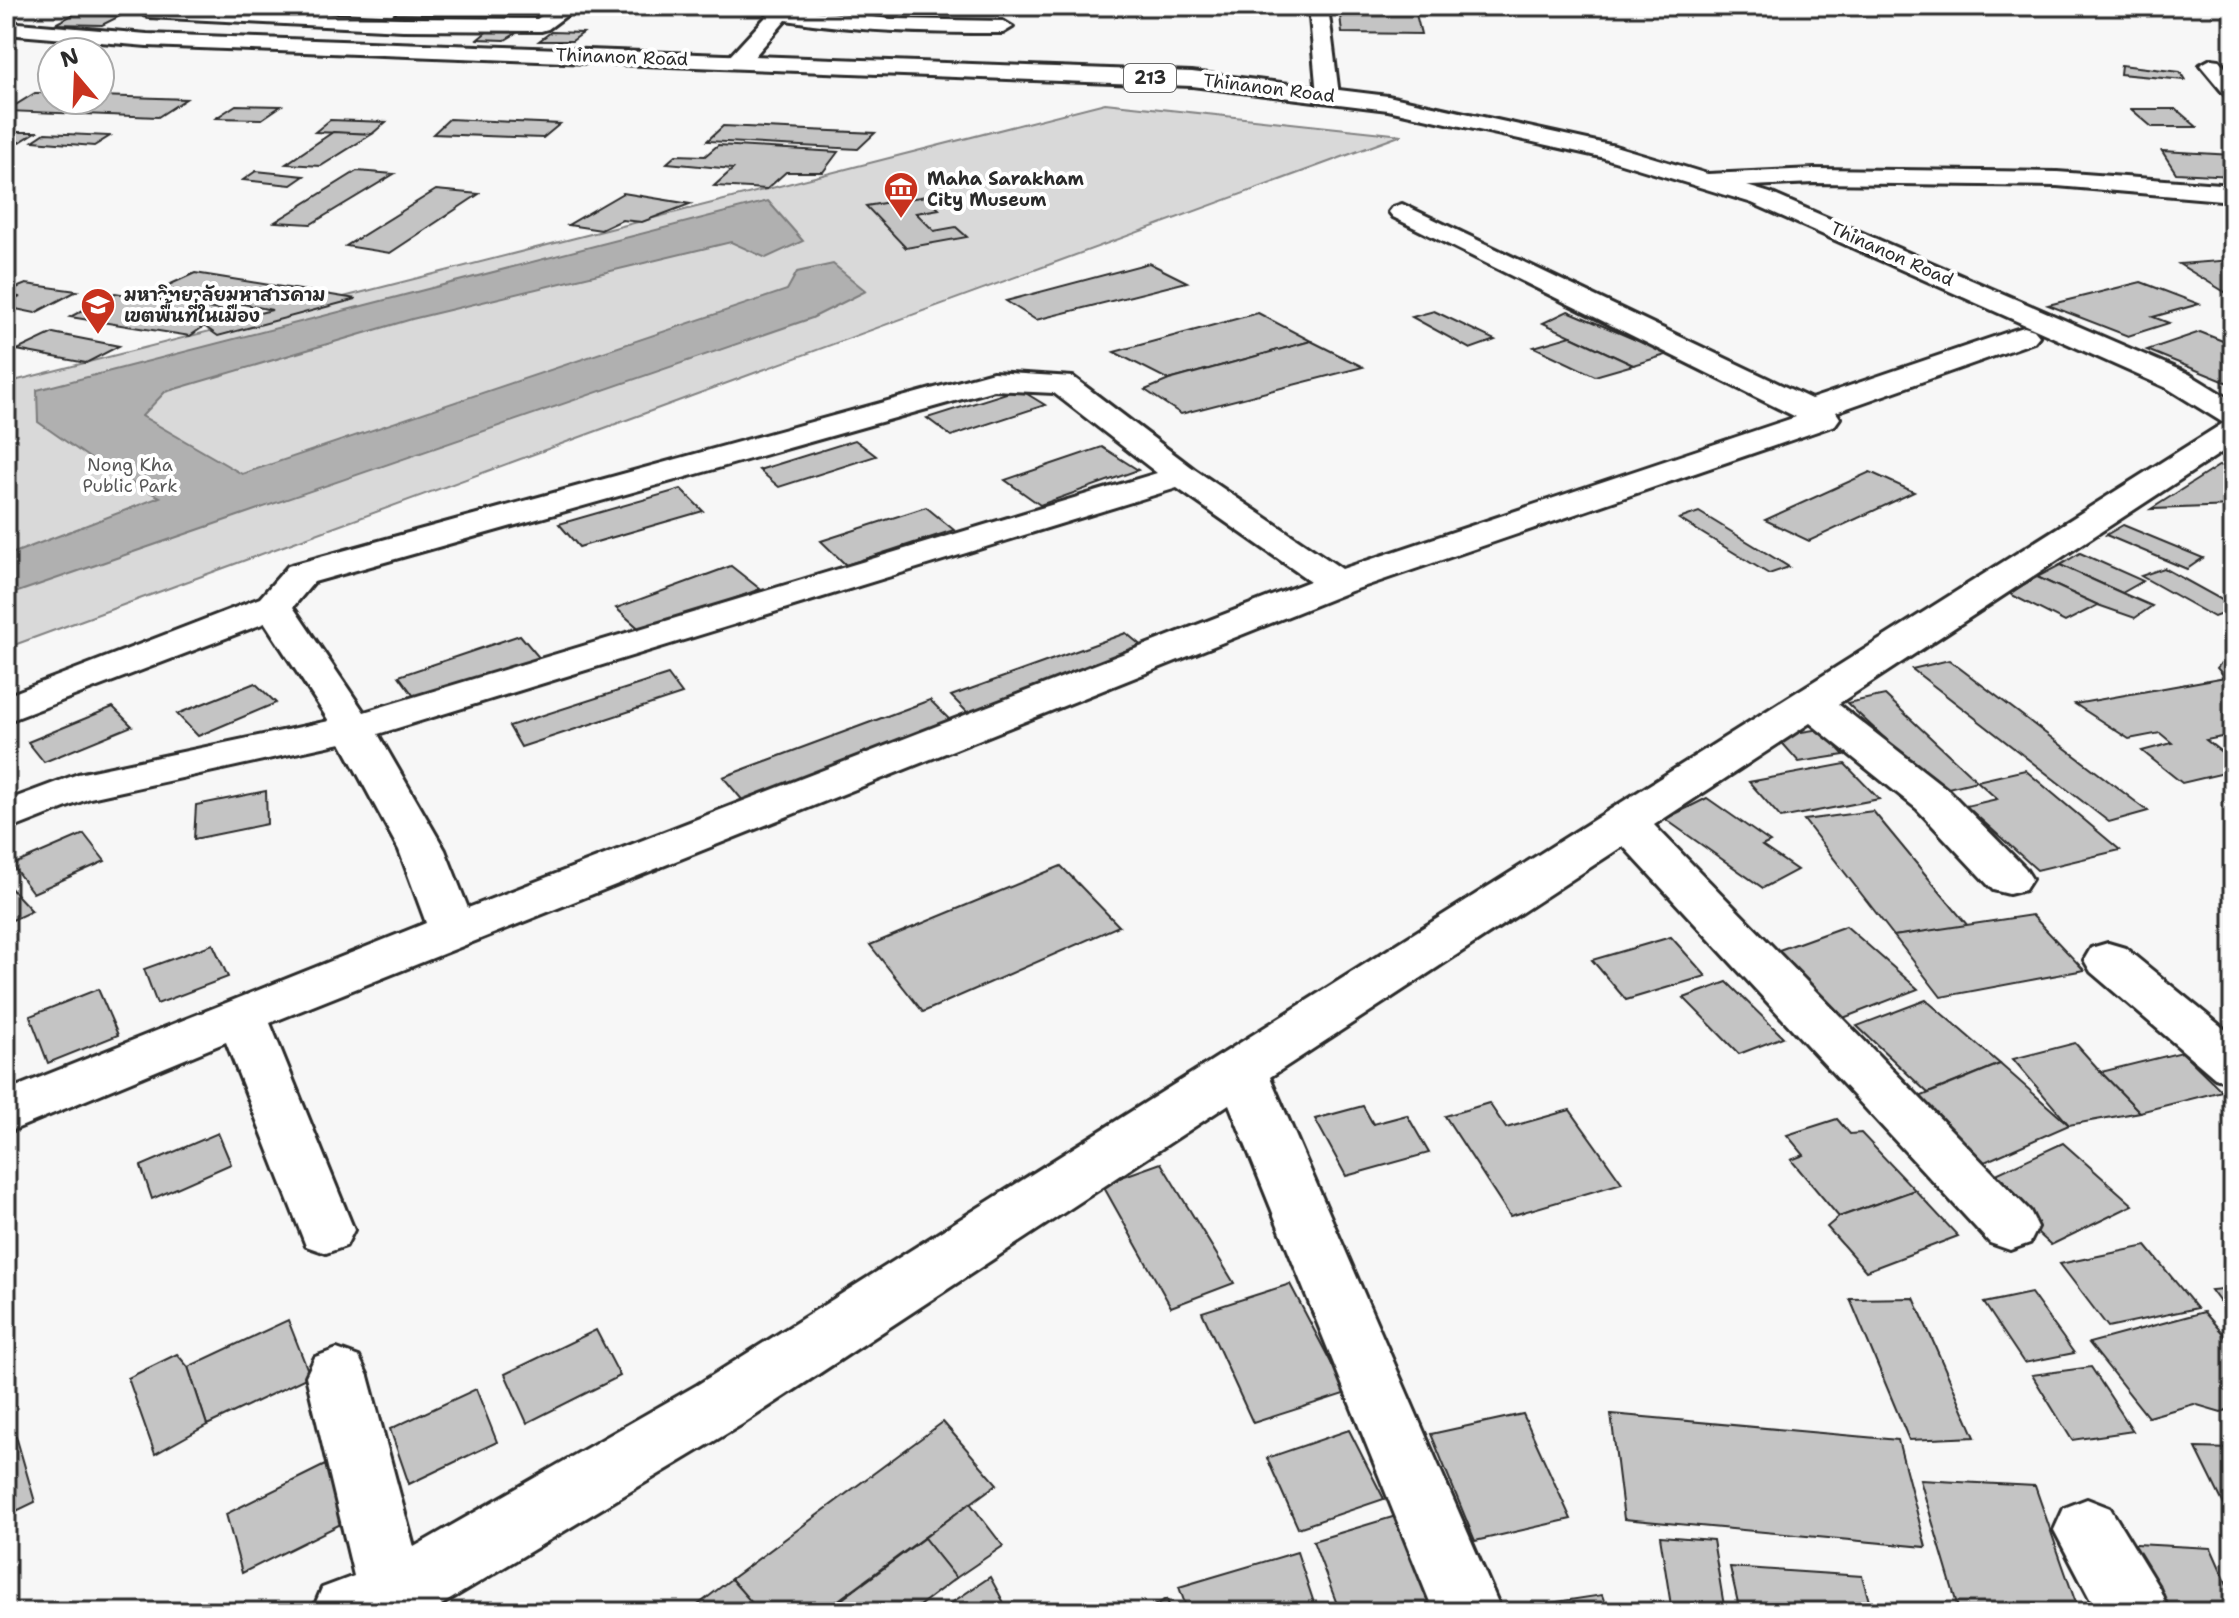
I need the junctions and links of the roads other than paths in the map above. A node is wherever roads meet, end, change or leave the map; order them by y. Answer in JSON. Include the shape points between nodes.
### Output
{"nodes":[{"id":1,"x":569,"y":6,"type":"edge"},
{"id":2,"x":1318,"y":7,"type":"edge"},
{"id":3,"x":1015,"y":8,"type":"dead end"},
{"id":4,"x":784,"y":10,"type":"edge"},
{"id":5,"x":148,"y":11,"type":"dead end"},
{"id":6,"x":1003,"y":27,"type":"junction"},
{"id":7,"x":6,"y":28,"type":"edge"},
{"id":8,"x":6,"y":40,"type":"edge"},
{"id":9,"x":478,"y":60,"type":"junction"},
{"id":10,"x":738,"y":61,"type":"junction"},
{"id":11,"x":2211,"y":65,"type":"dead end"},
{"id":12,"x":973,"y":70,"type":"junction"},
{"id":13,"x":2233,"y":90,"type":"edge"},
{"id":14,"x":1328,"y":95,"type":"junction"},
{"id":15,"x":1708,"y":181,"type":"junction"},
{"id":16,"x":2233,"y":193,"type":"edge"},
{"id":17,"x":1402,"y":212,"type":"dead end"},
{"id":18,"x":1985,"y":295,"type":"junction"},
{"id":19,"x":1951,"y":305,"type":"junction"},
{"id":20,"x":1996,"y":324,"type":"junction"},
{"id":21,"x":2024,"y":336,"type":"junction"},
{"id":22,"x":1796,"y":404,"type":"junction"},
{"id":23,"x":2233,"y":416,"type":"edge"},
{"id":24,"x":2233,"y":431,"type":"edge"},
{"id":25,"x":1182,"y":476,"type":"junction"},
{"id":26,"x":1338,"y":583,"type":"junction"},
{"id":27,"x":273,"y":606,"type":"junction"},
{"id":28,"x":1810,"y":703,"type":"junction"},
{"id":29,"x":6,"y":710,"type":"edge"},
{"id":30,"x":354,"y":728,"type":"junction"},
{"id":31,"x":6,"y":817,"type":"edge"},
{"id":32,"x":1626,"y":822,"type":"junction"},
{"id":33,"x":2009,"y":879,"type":"dead end"},
{"id":34,"x":453,"y":931,"type":"junction"},
{"id":35,"x":2108,"y":960,"type":"dead end"},
{"id":36,"x":241,"y":1015,"type":"junction"},
{"id":37,"x":2233,"y":1064,"type":"edge"},
{"id":38,"x":1241,"y":1069,"type":"junction"},
{"id":39,"x":6,"y":1113,"type":"edge"},
{"id":40,"x":2010,"y":1227,"type":"dead end"},
{"id":41,"x":326,"y":1230,"type":"dead end"},
{"id":42,"x":337,"y":1376,"type":"dead end"},
{"id":43,"x":2087,"y":1530,"type":"dead end"},
{"id":44,"x":383,"y":1607,"type":"edge"},
{"id":45,"x":1468,"y":1612,"type":"edge"},
{"id":46,"x":2135,"y":1612,"type":"edge"}],
"edges":[{"from":1,"to":5,"type":"street","via":[[541,25]]},
{"from":2,"to":14,"type":"street"},
{"from":3,"to":6,"type":"street"},
{"from":4,"to":6,"type":"street","via":[[884,27]]},
{"from":4,"to":10,"type":"street"},
{"from":6,"to":12,"type":"street"},
{"from":7,"to":9,"type":"street","name":"Thinanon Road","number":"213"},
{"from":8,"to":9,"type":"street","name":"Thinanon Road","number":"213"},
{"from":9,"to":10,"type":"street","name":"Thinanon Road","number":"213"},
{"from":9,"to":19,"type":"street","name":"Thinanon Road","number":"213","via":[[1152,90],[1380,118],[1495,140],[1656,183]]},
{"from":10,"to":12,"type":"street","name":"Thinanon Road","number":"213"},
{"from":11,"to":13,"type":"street"},
{"from":12,"to":14,"type":"street","name":"Thinanon Road","number":"213","via":[[1192,79]]},
{"from":14,"to":15,"type":"street","name":"Thinanon Road","number":"213","via":[[1519,129]]},
{"from":15,"to":16,"type":"street","via":[[1814,176],[2057,179]]},
{"from":15,"to":18,"type":"street","name":"Thinanon Road","number":"213","via":[[1776,204]]},
{"from":17,"to":22,"type":"street"},
{"from":18,"to":19,"type":"street"},
{"from":18,"to":23,"type":"street","name":"Thinanon Road","number":"213","via":[[2178,381]]},
{"from":19,"to":20,"type":"street","name":"Thinanon Road","number":"213"},
{"from":20,"to":21,"type":"street","name":"Thinanon Road","number":"213"},
{"from":20,"to":22,"type":"street"},
{"from":21,"to":22,"type":"street"},
{"from":21,"to":23,"type":"street","name":"Thinanon Road","number":"213"},
{"from":22,"to":26,"type":"street","via":[[1824,418]]},
{"from":24,"to":28,"type":"street"},
{"from":25,"to":26,"type":"street"},
{"from":25,"to":27,"type":"street","via":[[1062,384],[993,381],[301,574]]},
{"from":25,"to":30,"type":"street"},
{"from":26,"to":34,"type":"street"},
{"from":27,"to":29,"type":"street"},
{"from":27,"to":30,"type":"street"},
{"from":28,"to":32,"type":"street"},
{"from":28,"to":33,"type":"street","via":[[1933,800]]},
{"from":30,"to":31,"type":"street","via":[[78,787]]},
{"from":30,"to":34,"type":"street","via":[[422,850]]},
{"from":32,"to":38,"type":"street"},
{"from":32,"to":40,"type":"street"},
{"from":34,"to":36,"type":"street"},
{"from":35,"to":37,"type":"street"},
{"from":36,"to":39,"type":"street"},
{"from":36,"to":41,"type":"street"},
{"from":38,"to":44,"type":"street","via":[[719,1405]]},
{"from":38,"to":45,"type":"street"},
{"from":42,"to":44,"type":"street"},
{"from":43,"to":46,"type":"street"}]}
